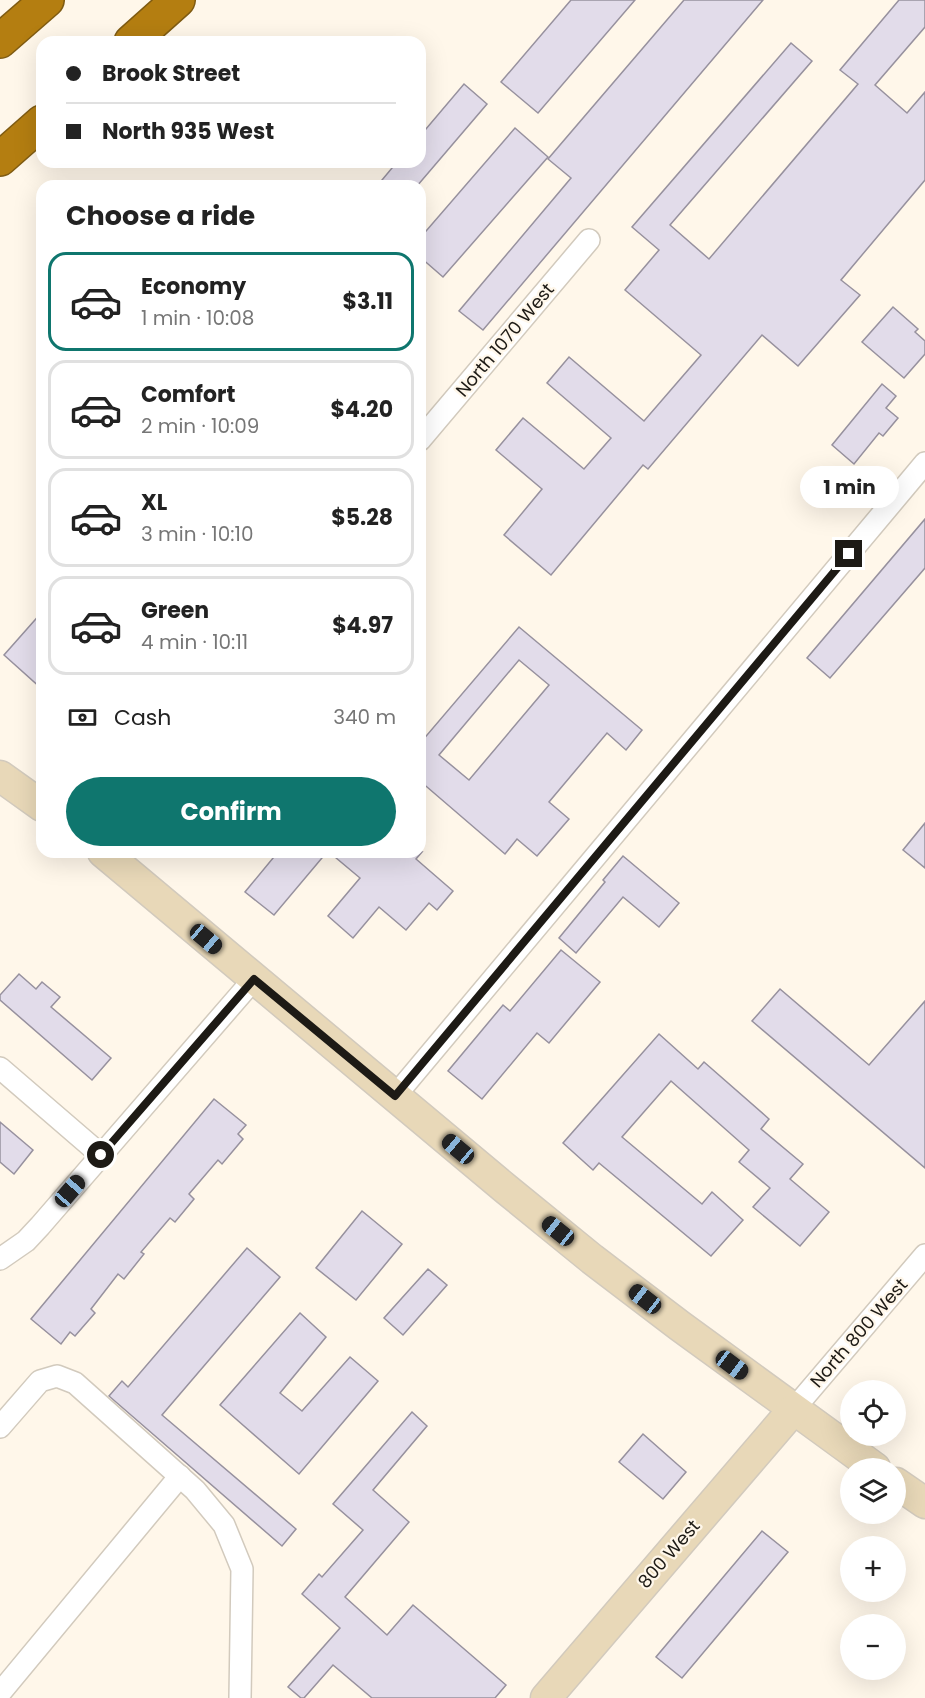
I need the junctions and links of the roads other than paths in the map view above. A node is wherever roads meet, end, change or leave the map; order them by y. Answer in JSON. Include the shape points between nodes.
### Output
{"nodes":[{"id":1,"x":47,"y":0,"type":"edge"},
{"id":2,"x":178,"y":0,"type":"edge"},
{"id":3,"x":138,"y":36,"type":"edge"},
{"id":4,"x":0,"y":41,"type":"edge"},
{"id":5,"x":36,"y":127,"type":"edge"},
{"id":6,"x":0,"y":159,"type":"edge"},
{"id":7,"x":589,"y":240,"type":"dead end"},
{"id":8,"x":426,"y":433,"type":"edge"},
{"id":9,"x":925,"y":463,"type":"edge"},
{"id":10,"x":0,"y":776,"type":"edge"},
{"id":11,"x":36,"y":802,"type":"edge"},
{"id":12,"x":110,"y":858,"type":"edge"},
{"id":13,"x":254,"y":979,"type":"junction"},
{"id":14,"x":0,"y":1068,"type":"edge"},
{"id":15,"x":395,"y":1096,"type":"junction"},
{"id":16,"x":101,"y":1155,"type":"junction"},
{"id":17,"x":925,"y":1256,"type":"edge"},
{"id":18,"x":0,"y":1259,"type":"edge"},
{"id":19,"x":793,"y":1410,"type":"junction"},
{"id":20,"x":0,"y":1427,"type":"edge"},
{"id":21,"x":861,"y":1458,"type":"edge"},
{"id":22,"x":180,"y":1476,"type":"junction"},
{"id":23,"x":906,"y":1490,"type":"edge"},
{"id":24,"x":925,"y":1503,"type":"edge"},
{"id":25,"x":0,"y":1693,"type":"edge"},
{"id":26,"x":240,"y":1698,"type":"edge"},
{"id":27,"x":546,"y":1698,"type":"edge"}],
"edges":[{"from":1,"to":4,"type":"highway"},
{"from":2,"to":3,"type":"highway"},
{"from":5,"to":6,"type":"highway"},
{"from":7,"to":8,"type":"street","name":"North 1070 West"},
{"from":9,"to":15,"type":"street"},
{"from":10,"to":11,"type":"street"},
{"from":12,"to":13,"type":"street"},
{"from":13,"to":15,"type":"street"},
{"from":13,"to":16,"type":"street"},
{"from":14,"to":16,"type":"street"},
{"from":15,"to":19,"type":"street","via":[[592,1258]]},
{"from":16,"to":18,"type":"street","via":[[26,1241]]},
{"from":17,"to":19,"type":"street","name":"North 800 West"},
{"from":19,"to":21,"type":"street"},
{"from":19,"to":27,"type":"street","name":"800 West"},
{"from":20,"to":22,"type":"street","via":[[40,1381],[57,1376],[75,1383]]},
{"from":22,"to":25,"type":"street"},
{"from":22,"to":26,"type":"street","via":[[224,1525],[242,1569]]},
{"from":23,"to":24,"type":"street"}]}
